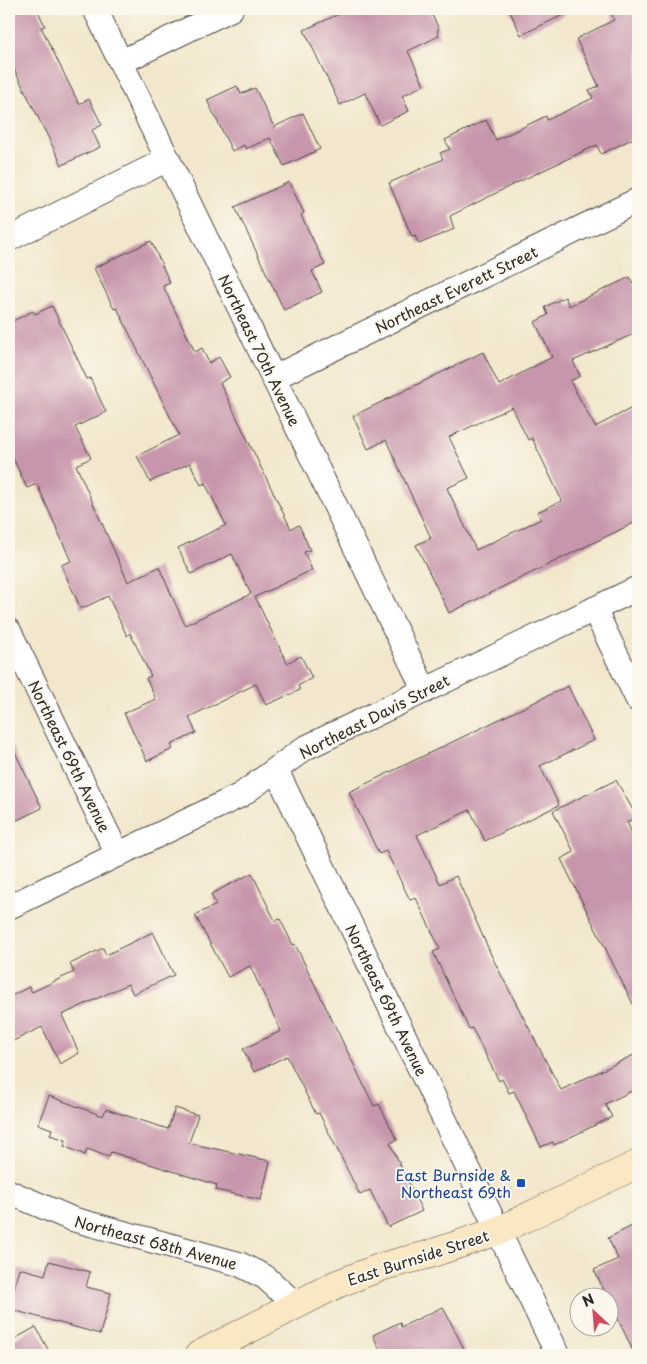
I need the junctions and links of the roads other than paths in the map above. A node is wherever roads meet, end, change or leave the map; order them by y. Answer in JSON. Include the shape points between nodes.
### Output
{"nodes":[{"id":1,"x":95,"y":9,"type":"edge"},
{"id":2,"x":231,"y":9,"type":"edge"},
{"id":3,"x":121,"y":62,"type":"junction"},
{"id":4,"x":168,"y":159,"type":"junction"},
{"id":5,"x":638,"y":200,"type":"edge"},
{"id":6,"x":9,"y":239,"type":"edge"},
{"id":7,"x":274,"y":378,"type":"junction"},
{"id":8,"x":638,"y":588,"type":"edge"},
{"id":9,"x":594,"y":609,"type":"junction"},
{"id":10,"x":9,"y":631,"type":"edge"},
{"id":11,"x":425,"y":691,"type":"junction"},
{"id":12,"x":638,"y":700,"type":"edge"},
{"id":13,"x":276,"y":770,"type":"junction"},
{"id":14,"x":118,"y":855,"type":"junction"},
{"id":15,"x":9,"y":907,"type":"edge"},
{"id":16,"x":638,"y":1164,"type":"edge"},
{"id":17,"x":9,"y":1192,"type":"edge"},
{"id":18,"x":498,"y":1231,"type":"junction"},
{"id":19,"x":296,"y":1305,"type":"junction"},
{"id":20,"x":199,"y":1355,"type":"edge"},
{"id":21,"x":558,"y":1355,"type":"edge"}],
"edges":[{"from":1,"to":3,"type":"street","name":"Northeast 70th Avenue"},
{"from":2,"to":3,"type":"street"},
{"from":3,"to":4,"type":"street","name":"Northeast 70th Avenue"},
{"from":4,"to":6,"type":"street"},
{"from":4,"to":7,"type":"street","name":"Northeast 70th Avenue"},
{"from":5,"to":7,"type":"street","name":"Northeast Everett Street"},
{"from":7,"to":11,"type":"street","name":"Northeast 70th Avenue"},
{"from":8,"to":9,"type":"street","name":"Northeast Davis Street"},
{"from":9,"to":11,"type":"street","name":"Northeast Davis Street"},
{"from":9,"to":12,"type":"street"},
{"from":10,"to":14,"type":"street","name":"Northeast 69th Avenue"},
{"from":11,"to":13,"type":"street","name":"Northeast Davis Street","via":[[305,748]]},
{"from":13,"to":14,"type":"street","name":"Northeast Davis Street","via":[[240,795]]},
{"from":13,"to":18,"type":"street","name":"Northeast 69th Avenue"},
{"from":14,"to":15,"type":"street","name":"Northeast Davis Street"},
{"from":16,"to":18,"type":"street","name":"East Burnside Street"},
{"from":17,"to":19,"type":"street","name":"Northeast 68th Avenue","via":[[72,1219],[239,1264],[265,1277]]},
{"from":18,"to":19,"type":"street","name":"East Burnside Street","via":[[358,1275]]},
{"from":18,"to":21,"type":"street","name":"Northeast 69th Avenue"},
{"from":19,"to":20,"type":"street","name":"East Burnside Street"}]}
